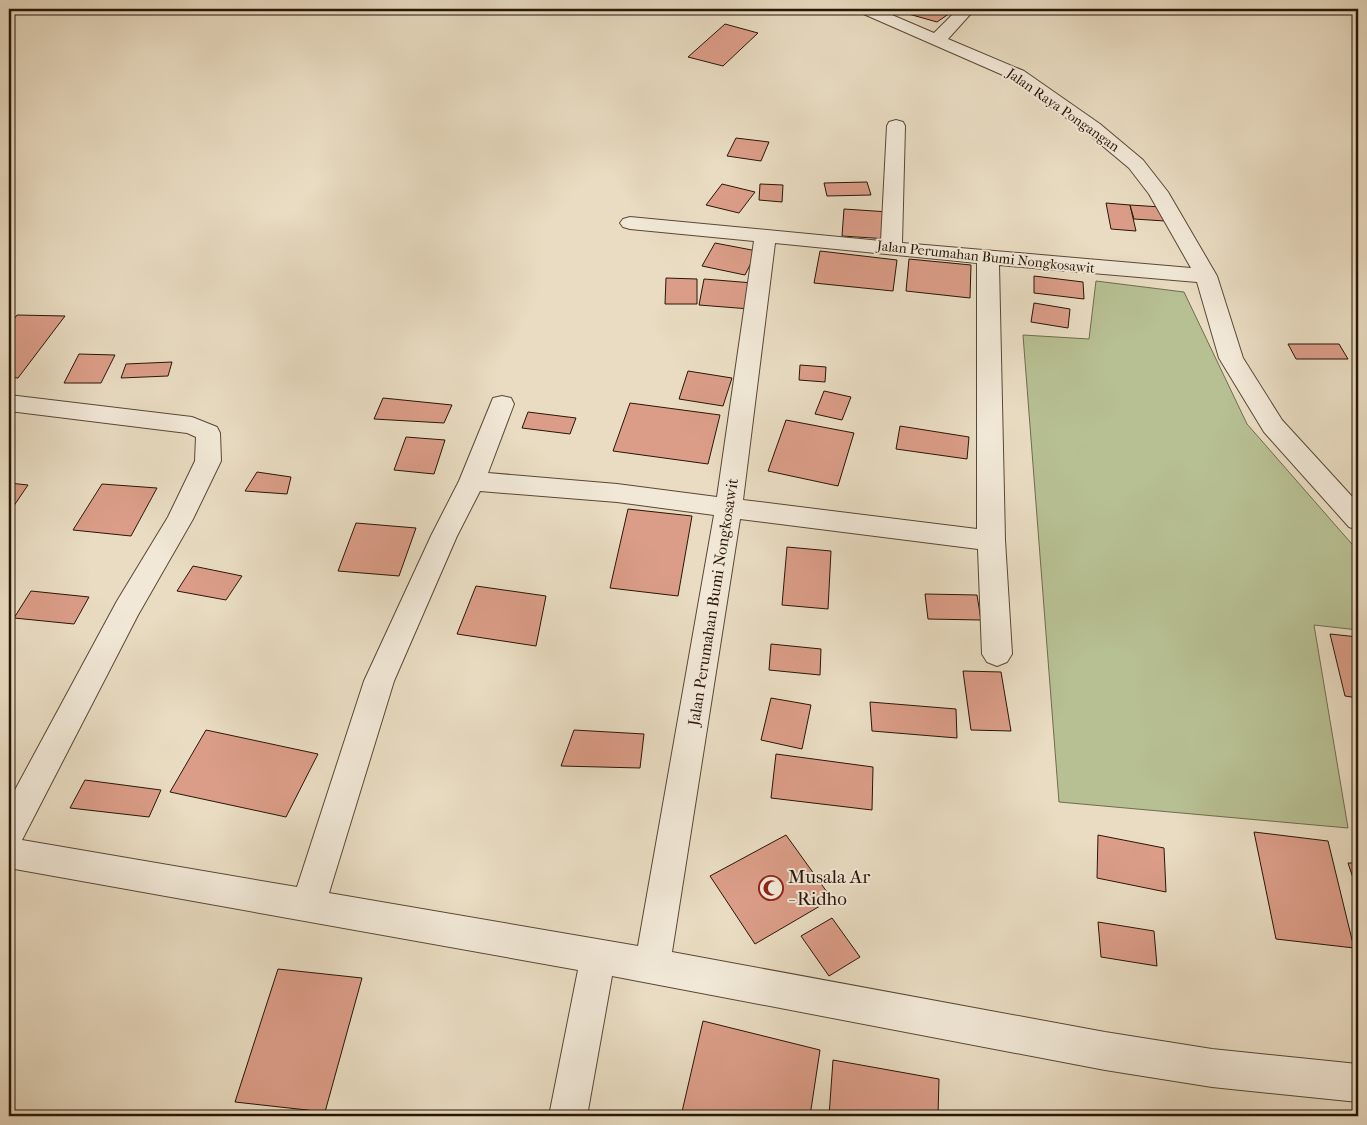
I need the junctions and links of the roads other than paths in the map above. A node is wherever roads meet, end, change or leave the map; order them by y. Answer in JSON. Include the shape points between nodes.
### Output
{"nodes":[{"id":1,"x":866,"y":9,"type":"edge"},
{"id":2,"x":967,"y":9,"type":"edge"},
{"id":3,"x":937,"y":40,"type":"junction"},
{"id":4,"x":896,"y":126,"type":"dead end"},
{"id":5,"x":630,"y":223,"type":"dead end"},
{"id":6,"x":765,"y":237,"type":"junction"},
{"id":7,"x":891,"y":248,"type":"junction"},
{"id":8,"x":988,"y":258,"type":"junction"},
{"id":9,"x":1206,"y":276,"type":"junction"},
{"id":10,"x":9,"y":403,"type":"edge"},
{"id":11,"x":502,"y":404,"type":"dead end"},
{"id":12,"x":472,"y":481,"type":"junction"},
{"id":13,"x":729,"y":508,"type":"junction"},
{"id":14,"x":1358,"y":520,"type":"edge"},
{"id":15,"x":992,"y":540,"type":"junction"},
{"id":16,"x":997,"y":654,"type":"dead end"},
{"id":17,"x":9,"y":832,"type":"edge"},
{"id":18,"x":9,"y":853,"type":"edge"},
{"id":19,"x":308,"y":906,"type":"junction"},
{"id":20,"x":598,"y":956,"type":"junction"},
{"id":21,"x":652,"y":966,"type":"junction"},
{"id":22,"x":1358,"y":1084,"type":"edge"},
{"id":23,"x":568,"y":1116,"type":"edge"}],
"edges":[{"from":1,"to":3,"type":"street","name":"Jalan Raya Pongangan"},
{"from":2,"to":3,"type":"street"},
{"from":3,"to":9,"type":"street","name":"Jalan Raya Pongangan","via":[[1018,75],[1093,128],[1136,164],[1158,192]]},
{"from":4,"to":7,"type":"street"},
{"from":5,"to":6,"type":"street","name":"Jalan Perumahan Bumi Nongkosawit"},
{"from":6,"to":7,"type":"street","name":"Jalan Perumahan Bumi Nongkosawit"},
{"from":6,"to":13,"type":"street","name":"Jalan Perumahan Bumi Nongkosawit"},
{"from":7,"to":8,"type":"street","name":"Jalan Perumahan Bumi Nongkosawit"},
{"from":8,"to":9,"type":"street","name":"Jalan Perumahan Bumi Nongkosawit"},
{"from":8,"to":15,"type":"street"},
{"from":9,"to":14,"type":"street","name":"Jalan Raya Pongangan","via":[[1231,358],[1273,426]]},
{"from":10,"to":17,"type":"street","via":[[192,426],[208,433],[208,461],[180,519],[126,609]]},
{"from":11,"to":12,"type":"street"},
{"from":12,"to":13,"type":"street","via":[[617,493]]},
{"from":12,"to":19,"type":"street","via":[[379,681]]},
{"from":13,"to":15,"type":"street"},
{"from":13,"to":21,"type":"street","name":"Jalan Perumahan Bumi Nongkosawit"},
{"from":15,"to":16,"type":"street"},
{"from":18,"to":19,"type":"street"},
{"from":19,"to":20,"type":"street"},
{"from":20,"to":21,"type":"street"},
{"from":20,"to":23,"type":"street"},
{"from":21,"to":22,"type":"street","via":[[1114,1052],[1212,1068]]}]}
